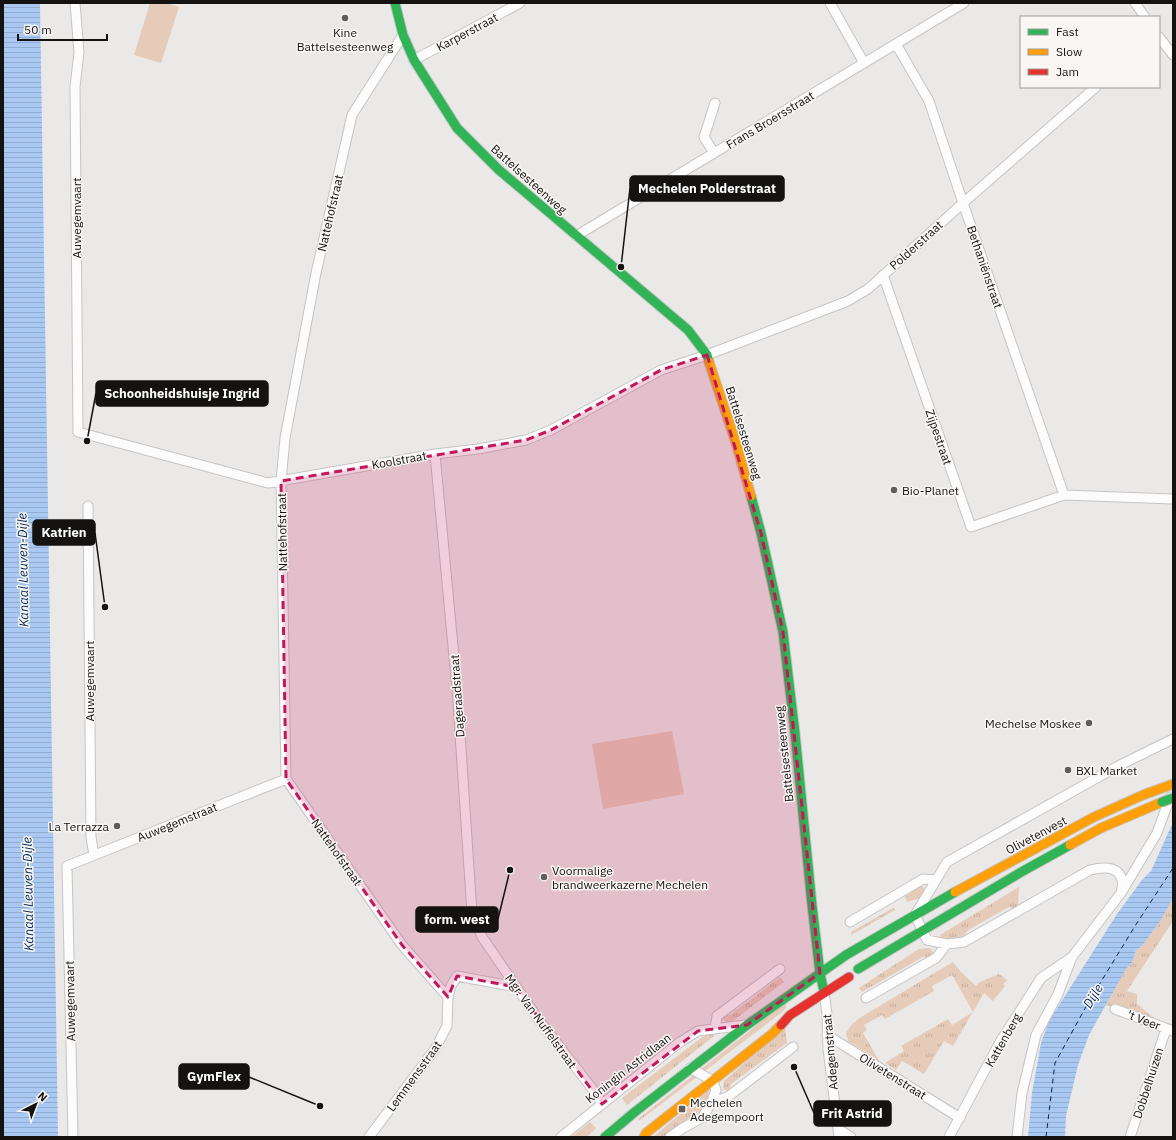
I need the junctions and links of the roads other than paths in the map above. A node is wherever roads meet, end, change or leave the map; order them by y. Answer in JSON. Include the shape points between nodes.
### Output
{"nodes":[{"id":1,"x":75,"y":3,"type":"edge"},
{"id":2,"x":395,"y":3,"type":"edge"},
{"id":3,"x":520,"y":3,"type":"edge"},
{"id":4,"x":830,"y":3,"type":"edge"},
{"id":5,"x":964,"y":3,"type":"edge"},
{"id":6,"x":1135,"y":3,"type":"edge"},
{"id":7,"x":1144,"y":16,"type":"edge"},
{"id":8,"x":403,"y":35,"type":"junction"},
{"id":9,"x":1160,"y":38,"type":"edge"},
{"id":10,"x":896,"y":44,"type":"junction"},
{"id":11,"x":1173,"y":55,"type":"edge"},
{"id":12,"x":414,"y":60,"type":"junction"},
{"id":13,"x":864,"y":63,"type":"junction"},
{"id":14,"x":1095,"y":88,"type":"edge"},
{"id":15,"x":715,"y":103,"type":"dead end"},
{"id":16,"x":714,"y":153,"type":"junction"},
{"id":17,"x":963,"y":203,"type":"junction"},
{"id":18,"x":576,"y":236,"type":"junction"},
{"id":19,"x":883,"y":275,"type":"junction"},
{"id":20,"x":707,"y":355,"type":"junction"},
{"id":21,"x":78,"y":432,"type":"joint"},
{"id":22,"x":435,"y":454,"type":"junction"},
{"id":23,"x":281,"y":481,"type":"junction"},
{"id":24,"x":1064,"y":495,"type":"junction"},
{"id":25,"x":1173,"y":499,"type":"edge"},
{"id":26,"x":88,"y":506,"type":"dead end"},
{"id":27,"x":1173,"y":739,"type":"edge"},
{"id":28,"x":286,"y":779,"type":"junction"},
{"id":29,"x":1171,"y":785,"type":"edge"},
{"id":30,"x":1173,"y":798,"type":"edge"},
{"id":31,"x":94,"y":855,"type":"junction"},
{"id":32,"x":67,"y":866,"type":"joint"},
{"id":33,"x":936,"y":880,"type":"junction"},
{"id":34,"x":1121,"y":893,"type":"junction"},
{"id":35,"x":915,"y":915,"type":"junction"},
{"id":36,"x":850,"y":922,"type":"dead end"},
{"id":37,"x":922,"y":931,"type":"junction"},
{"id":38,"x":482,"y":937,"type":"joint"},
{"id":39,"x":947,"y":944,"type":"junction"},
{"id":40,"x":846,"y":955,"type":"joint"},
{"id":41,"x":1072,"y":956,"type":"junction"},
{"id":42,"x":780,"y":969,"type":"dead end"},
{"id":43,"x":820,"y":973,"type":"junction"},
{"id":44,"x":516,"y":987,"type":"junction"},
{"id":45,"x":824,"y":992,"type":"junction"},
{"id":46,"x":448,"y":997,"type":"junction"},
{"id":47,"x":866,"y":998,"type":"dead end"},
{"id":48,"x":1115,"y":1009,"type":"dead end"},
{"id":49,"x":747,"y":1025,"type":"junction"},
{"id":50,"x":715,"y":1029,"type":"junction"},
{"id":51,"x":1169,"y":1030,"type":"edge"},
{"id":52,"x":827,"y":1035,"type":"junction"},
{"id":53,"x":793,"y":1047,"type":"dead end"},
{"id":54,"x":690,"y":1068,"type":"junction"},
{"id":55,"x":713,"y":1081,"type":"junction"},
{"id":56,"x":712,"y":1101,"type":"junction"},
{"id":57,"x":602,"y":1104,"type":"junction"},
{"id":58,"x":960,"y":1118,"type":"junction"},
{"id":59,"x":838,"y":1133,"type":"edge"},
{"id":60,"x":73,"y":1137,"type":"edge"},
{"id":61,"x":369,"y":1137,"type":"edge"},
{"id":62,"x":561,"y":1137,"type":"edge"},
{"id":63,"x":605,"y":1137,"type":"edge"},
{"id":64,"x":644,"y":1137,"type":"edge"},
{"id":65,"x":670,"y":1137,"type":"edge"},
{"id":66,"x":851,"y":1137,"type":"edge"},
{"id":67,"x":949,"y":1137,"type":"edge"},
{"id":68,"x":1017,"y":1137,"type":"edge"},
{"id":69,"x":1130,"y":1137,"type":"edge"}],
"edges":[{"from":1,"to":21,"type":"street","name":"Auwegemvaart","via":[[79,52],[75,87]]},
{"from":2,"to":8,"type":"main road","name":"Battelsesteenweg"},
{"from":3,"to":12,"type":"street","name":"Karperstraat"},
{"from":4,"to":13,"type":"street"},
{"from":5,"to":10,"type":"street","name":"Frans Broersstraat"},
{"from":6,"to":7,"type":"street"},
{"from":8,"to":12,"type":"main road","name":"Battelsesteenweg"},
{"from":8,"to":23,"type":"street","name":"Nattehofstraat","via":[[352,115],[316,273],[285,438]]},
{"from":9,"to":11,"type":"street"},
{"from":10,"to":13,"type":"street","name":"Frans Broersstraat"},
{"from":10,"to":17,"type":"street","name":"Bethaniënstraat","via":[[929,101]]},
{"from":12,"to":18,"type":"main road","name":"Battelsesteenweg","via":[[457,128],[498,170]]},
{"from":13,"to":16,"type":"street","name":"Frans Broersstraat"},
{"from":14,"to":17,"type":"street","name":"Polderstraat"},
{"from":15,"to":16,"type":"street","via":[[704,137]]},
{"from":16,"to":18,"type":"street","name":"Frans Broersstraat"},
{"from":17,"to":19,"type":"street","name":"Polderstraat"},
{"from":17,"to":24,"type":"street","name":"Bethaniënstraat"},
{"from":18,"to":20,"type":"main road","name":"Battelsesteenweg","via":[[688,330]]},
{"from":19,"to":20,"type":"street","name":"Polderstraat","via":[[868,289],[848,301]]},
{"from":19,"to":24,"type":"street","name":"Zijpestraat","via":[[970,528]]},
{"from":20,"to":22,"type":"street","name":"Koolstraat","via":[[661,370],[551,430],[526,440]]},
{"from":20,"to":43,"type":"main road","name":"Battelsesteenweg","via":[[736,443],[782,632]]},
{"from":21,"to":23,"type":"street","name":"Koolstraat","via":[[268,484]]},
{"from":22,"to":23,"type":"street","name":"Koolstraat"},
{"from":22,"to":38,"type":"street","name":"Dageraadstraat","via":[[457,689],[472,913]]},
{"from":23,"to":28,"type":"street","name":"Nattehofstraat"},
{"from":24,"to":25,"type":"street"},
{"from":26,"to":31,"type":"street","name":"Auwegemvaart","via":[[90,837]]},
{"from":27,"to":33,"type":"street","name":"Olivetenvest","via":[[1118,766],[947,862]]},
{"from":28,"to":31,"type":"street","name":"Auwegemstraat"},
{"from":28,"to":46,"type":"street","name":"Nattehofstraat","via":[[402,945]]},
{"from":29,"to":34,"type":"street","via":[[1157,833]]},
{"from":29,"to":35,"type":"main road","name":"Olivetenvest","via":[[1094,817]]},
{"from":30,"to":37,"type":"main road","name":"Olivetenvest","bridge":true,"via":[[1100,828],[1023,870]]},
{"from":31,"to":32,"type":"street","name":"Auwegemstraat"},
{"from":32,"to":60,"type":"street","name":"Auwegemvaart"},
{"from":33,"to":35,"type":"street","name":"Olivetenvest"},
{"from":33,"to":36,"type":"street","via":[[923,879]]},
{"from":34,"to":39,"type":"street","via":[[1123,881],[1118,872],[1105,867],[1090,870],[964,942]]},
{"from":34,"to":41,"type":"street"},
{"from":35,"to":37,"type":"street"},
{"from":35,"to":40,"type":"main road","name":"Olivetenvest"},
{"from":37,"to":39,"type":"street","via":[[927,940]]},
{"from":37,"to":45,"type":"main road","name":"Olivetenvest"},
{"from":38,"to":44,"type":"street","name":"Mgr. Van Nuffelstraat"},
{"from":39,"to":47,"type":"street","via":[[936,958]]},
{"from":40,"to":43,"type":"main road","name":"Koningin Astridlaan"},
{"from":41,"to":58,"type":"street","name":"Kattenberg","via":[[1041,978],[1000,1042]]},
{"from":41,"to":68,"type":"street","via":[[1058,994],[1036,1035],[1022,1093]]},
{"from":42,"to":50,"type":"street","via":[[717,1016]]},
{"from":43,"to":45,"type":"main road","name":"Battelsesteenweg"},
{"from":43,"to":49,"type":"main road","name":"Koningin Astridlaan"},
{"from":44,"to":46,"type":"street","name":"Lemmensstraat","via":[[457,976]]},
{"from":44,"to":57,"type":"street","name":"Mgr. Van Nuffelstraat"},
{"from":45,"to":52,"type":"street","name":"Adegemstraat"},
{"from":45,"to":55,"type":"main road","via":[[790,1015],[772,1034]]},
{"from":46,"to":61,"type":"street","name":"Lemmensstraat","via":[[447,1026],[435,1049]]},
{"from":48,"to":51,"type":"street","name":"'t Veer"},
{"from":49,"to":50,"type":"street","name":"Koningin Astridlaan"},
{"from":49,"to":54,"type":"main road","name":"Koningin Astridlaan"},
{"from":50,"to":57,"type":"street","name":"Koningin Astridlaan","via":[[698,1030]]},
{"from":51,"to":69,"type":"street","name":"Dobbelhuizen"},
{"from":52,"to":58,"type":"street","name":"Olivetenstraat"},
{"from":52,"to":59,"type":"street","name":"Adegemstraat"},
{"from":53,"to":56,"type":"street","via":[[729,1096]]},
{"from":54,"to":55,"type":"street"},
{"from":54,"to":63,"type":"main road","name":"Koningin Astridlaan"},
{"from":55,"to":56,"type":"street","via":[[716,1090]]},
{"from":55,"to":64,"type":"main road"},
{"from":56,"to":65,"type":"street","via":[[702,1117]]},
{"from":57,"to":62,"type":"street","name":"Koningin Astridlaan"},
{"from":58,"to":67,"type":"street","name":"Kattenberg"},
{"from":59,"to":66,"type":"street"}]}
